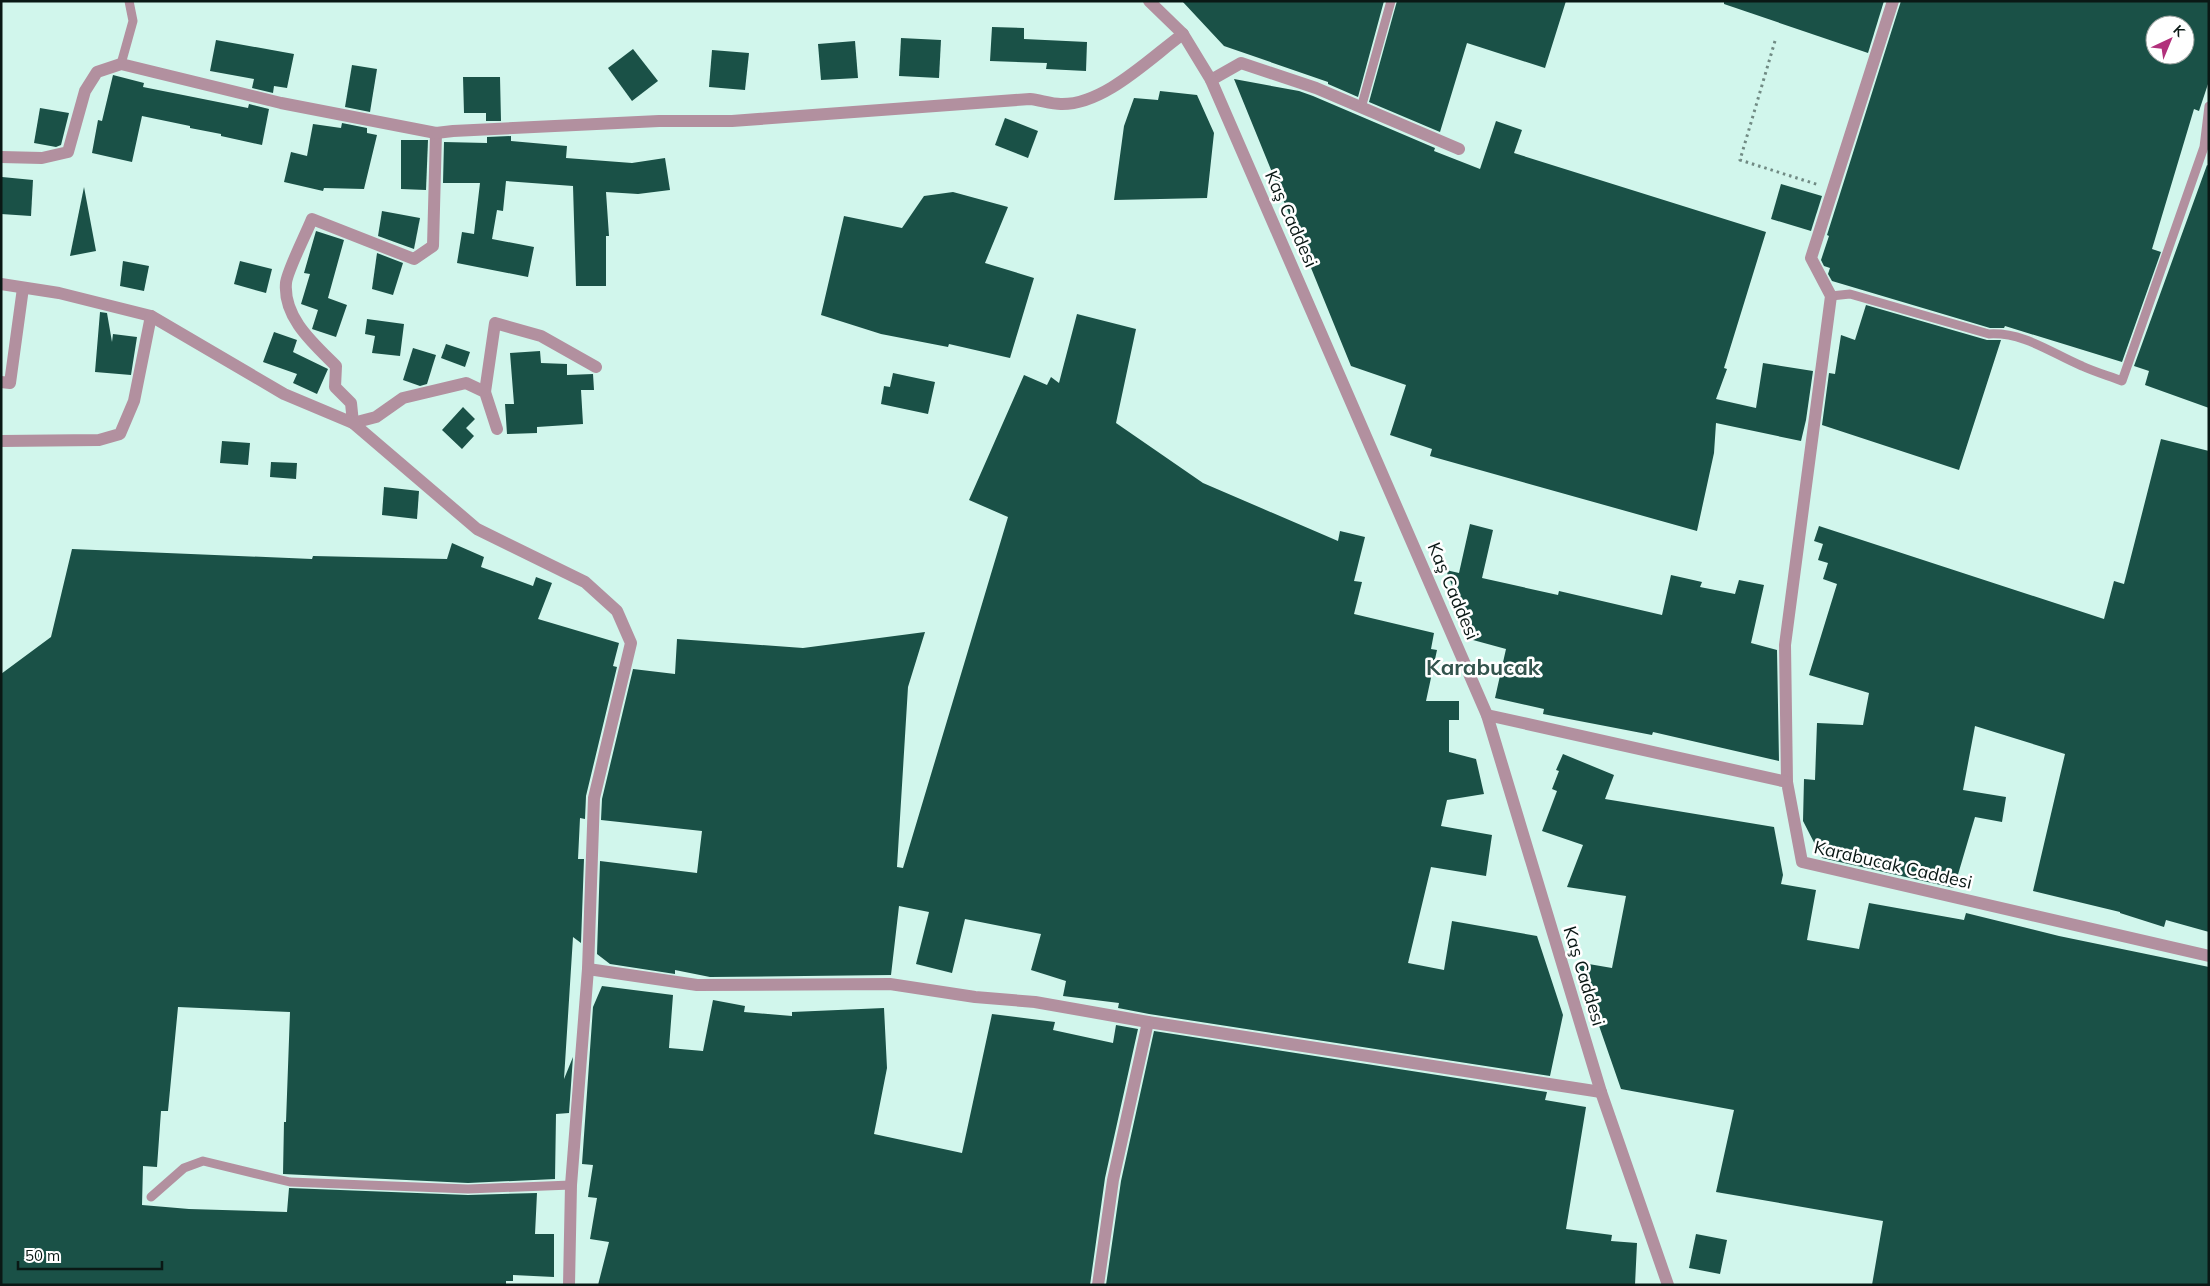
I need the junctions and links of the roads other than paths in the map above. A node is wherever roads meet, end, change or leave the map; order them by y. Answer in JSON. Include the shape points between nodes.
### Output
{"nodes":[{"id":1,"x":130,"y":1,"type":"edge"},
{"id":2,"x":1150,"y":1,"type":"edge"},
{"id":3,"x":1391,"y":1,"type":"edge"},
{"id":4,"x":1893,"y":1,"type":"edge"},
{"id":5,"x":1183,"y":34,"type":"junction"},
{"id":6,"x":121,"y":64,"type":"junction"},
{"id":7,"x":1211,"y":80,"type":"junction"},
{"id":8,"x":2209,"y":106,"type":"edge"},
{"id":9,"x":1362,"y":108,"type":"junction"},
{"id":10,"x":436,"y":133,"type":"junction"},
{"id":11,"x":1459,"y":149,"type":"dead end"},
{"id":12,"x":1,"y":157,"type":"edge"},
{"id":13,"x":1,"y":284,"type":"edge"},
{"id":14,"x":23,"y":288,"type":"junction"},
{"id":15,"x":1831,"y":296,"type":"junction"},
{"id":16,"x":151,"y":316,"type":"junction"},
{"id":17,"x":596,"y":368,"type":"dead end"},
{"id":18,"x":1,"y":382,"type":"edge"},
{"id":19,"x":485,"y":392,"type":"junction"},
{"id":20,"x":353,"y":423,"type":"junction"},
{"id":21,"x":497,"y":429,"type":"dead end"},
{"id":22,"x":1,"y":441,"type":"edge"},
{"id":23,"x":1487,"y":715,"type":"junction"},
{"id":24,"x":1787,"y":782,"type":"junction"},
{"id":25,"x":2209,"y":956,"type":"edge"},
{"id":26,"x":588,"y":969,"type":"junction"},
{"id":27,"x":1148,"y":1022,"type":"junction"},
{"id":28,"x":1601,"y":1092,"type":"junction"},
{"id":29,"x":571,"y":1186,"type":"junction"},
{"id":30,"x":151,"y":1197,"type":"dead end"},
{"id":31,"x":569,"y":1285,"type":"edge"},
{"id":32,"x":1098,"y":1285,"type":"edge"},
{"id":33,"x":1668,"y":1285,"type":"edge"}],
"edges":[{"from":1,"to":6,"type":"lane","via":[[133,21]]},
{"from":2,"to":5,"type":"street","name":"Kaş Caddesi"},
{"from":3,"to":9,"type":"lane"},
{"from":4,"to":15,"type":"street","via":[[1811,258]]},
{"from":5,"to":7,"type":"street","name":"Kaş Caddesi"},
{"from":5,"to":10,"type":"street","via":[[1116,84],[1086,100],[1061,104],[1030,99],[732,121],[659,121]]},
{"from":6,"to":10,"type":"street","via":[[281,104]]},
{"from":6,"to":12,"type":"street","via":[[97,72],[85,90],[68,152],[42,158]]},
{"from":7,"to":9,"type":"street","via":[[1241,63],[1316,88]]},
{"from":7,"to":23,"type":"street","name":"Kaş Caddesi"},
{"from":8,"to":15,"type":"lane","via":[[2204,147],[2122,381],[2005,333],[1988,334],[1850,294]]},
{"from":9,"to":11,"type":"street"},
{"from":10,"to":20,"type":"street","via":[[433,246],[414,259],[312,219],[286,282],[289,307],[306,336],[336,366],[335,387],[351,403]]},
{"from":13,"to":14,"type":"street"},
{"from":14,"to":16,"type":"street","via":[[59,293]]},
{"from":14,"to":18,"type":"street","via":[[10,383]]},
{"from":15,"to":24,"type":"street","via":[[1785,645]]},
{"from":16,"to":20,"type":"street","via":[[284,394]]},
{"from":16,"to":22,"type":"street","via":[[134,401],[120,434],[99,440]]},
{"from":17,"to":19,"type":"street","via":[[541,336],[495,323]]},
{"from":19,"to":20,"type":"street","via":[[466,383],[403,398],[376,417]]},
{"from":19,"to":21,"type":"street"},
{"from":20,"to":26,"type":"street","via":[[476,529],[584,582],[617,611],[621,619],[631,643],[594,798]]},
{"from":23,"to":24,"type":"street"},
{"from":23,"to":28,"type":"street","name":"Kaş Caddesi"},
{"from":24,"to":25,"type":"street","name":"Karabucak Caddesi","via":[[1802,862]]},
{"from":26,"to":27,"type":"street","via":[[697,985],[890,984],[1035,1002]]},
{"from":26,"to":29,"type":"street"},
{"from":27,"to":28,"type":"street"},
{"from":27,"to":32,"type":"street","via":[[1113,1180]]},
{"from":28,"to":33,"type":"street","name":"Kaş Caddesi"},
{"from":29,"to":30,"type":"lane","via":[[468,1189],[290,1182],[203,1161],[184,1168]]},
{"from":29,"to":31,"type":"street"}]}
